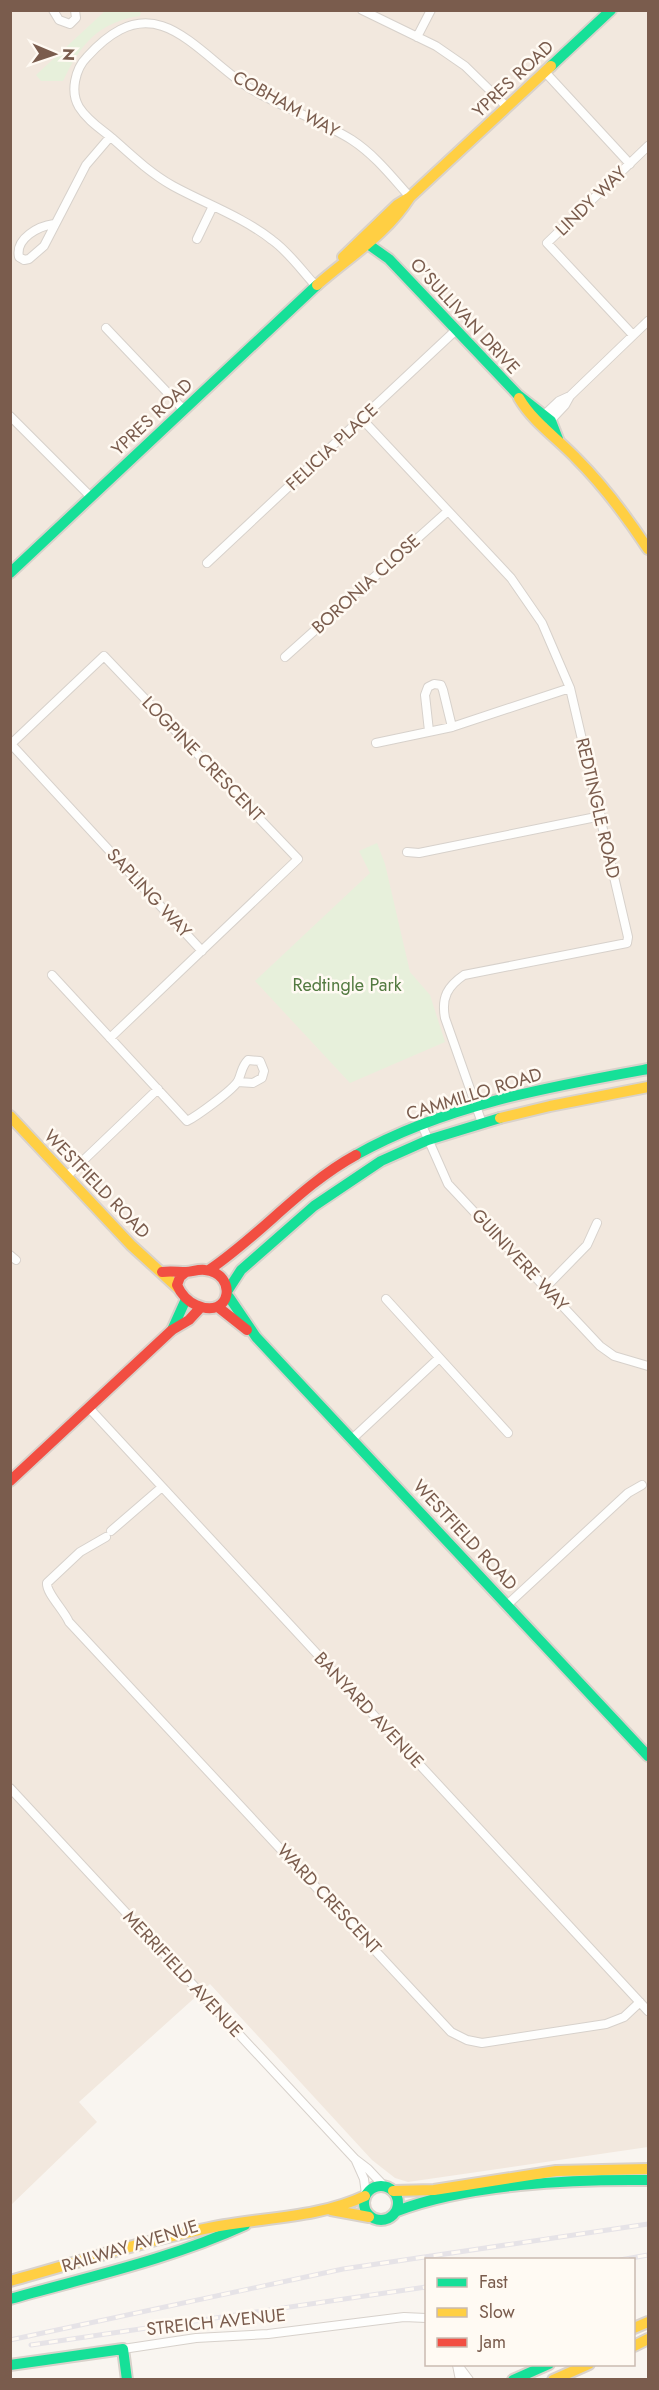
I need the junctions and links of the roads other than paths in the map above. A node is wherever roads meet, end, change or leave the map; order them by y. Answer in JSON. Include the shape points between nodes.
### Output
{"nodes":[{"id":1,"x":53,"y":10,"type":"edge"},
{"id":2,"x":75,"y":10,"type":"edge"},
{"id":3,"x":362,"y":10,"type":"edge"},
{"id":4,"x":431,"y":10,"type":"edge"},
{"id":5,"x":611,"y":10,"type":"edge"},
{"id":6,"x":417,"y":37,"type":"junction"},
{"id":7,"x":545,"y":72,"type":"junction"},
{"id":8,"x":507,"y":107,"type":"junction"},
{"id":9,"x":110,"y":137,"type":"junction"},
{"id":10,"x":648,"y":146,"type":"edge"},
{"id":11,"x":630,"y":164,"type":"junction"},
{"id":12,"x":410,"y":197,"type":"junction"},
{"id":13,"x":213,"y":206,"type":"junction"},
{"id":14,"x":54,"y":224,"type":"junction"},
{"id":15,"x":374,"y":234,"type":"junction"},
{"id":16,"x":197,"y":239,"type":"dead end"},
{"id":17,"x":365,"y":242,"type":"junction"},
{"id":18,"x":389,"y":259,"type":"junction"},
{"id":19,"x":316,"y":286,"type":"junction"},
{"id":20,"x":648,"y":321,"type":"edge"},
{"id":21,"x":106,"y":328,"type":"dead end"},
{"id":22,"x":456,"y":330,"type":"junction"},
{"id":23,"x":633,"y":335,"type":"junction"},
{"id":24,"x":184,"y":410,"type":"junction"},
{"id":25,"x":10,"y":416,"type":"edge"},
{"id":26,"x":362,"y":419,"type":"junction"},
{"id":27,"x":544,"y":420,"type":"junction"},
{"id":28,"x":91,"y":497,"type":"junction"},
{"id":29,"x":448,"y":511,"type":"junction"},
{"id":30,"x":648,"y":549,"type":"edge"},
{"id":31,"x":207,"y":563,"type":"dead end"},
{"id":32,"x":10,"y":573,"type":"edge"},
{"id":33,"x":285,"y":657,"type":"dead end"},
{"id":34,"x":570,"y":688,"type":"junction"},
{"id":35,"x":452,"y":727,"type":"junction"},
{"id":36,"x":429,"y":731,"type":"junction"},
{"id":37,"x":11,"y":743,"type":"edge"},
{"id":38,"x":376,"y":743,"type":"dead end"},
{"id":39,"x":601,"y":816,"type":"junction"},
{"id":40,"x":407,"y":852,"type":"dead end"},
{"id":41,"x":202,"y":951,"type":"junction"},
{"id":42,"x":52,"y":975,"type":"dead end"},
{"id":43,"x":111,"y":1038,"type":"junction"},
{"id":44,"x":648,"y":1069,"type":"edge"},
{"id":45,"x":238,"y":1082,"type":"dead end"},
{"id":46,"x":648,"y":1087,"type":"edge"},
{"id":47,"x":158,"y":1089,"type":"junction"},
{"id":48,"x":477,"y":1107,"type":"junction"},
{"id":49,"x":10,"y":1116,"type":"edge"},
{"id":50,"x":421,"y":1123,"type":"junction"},
{"id":51,"x":482,"y":1123,"type":"junction"},
{"id":52,"x":428,"y":1140,"type":"junction"},
{"id":53,"x":67,"y":1176,"type":"junction"},
{"id":54,"x":597,"y":1222,"type":"dead end"},
{"id":55,"x":209,"y":1270,"type":"junction"},
{"id":56,"x":162,"y":1272,"type":"junction"},
{"id":57,"x":186,"y":1272,"type":"junction"},
{"id":58,"x":546,"y":1287,"type":"junction"},
{"id":59,"x":178,"y":1288,"type":"junction"},
{"id":60,"x":228,"y":1293,"type":"junction"},
{"id":61,"x":186,"y":1299,"type":"junction"},
{"id":62,"x":386,"y":1299,"type":"dead end"},
{"id":63,"x":201,"y":1307,"type":"junction"},
{"id":64,"x":218,"y":1307,"type":"junction"},
{"id":65,"x":172,"y":1330,"type":"junction"},
{"id":66,"x":256,"y":1337,"type":"junction"},
{"id":67,"x":439,"y":1358,"type":"junction"},
{"id":68,"x":648,"y":1366,"type":"edge"},
{"id":69,"x":90,"y":1409,"type":"junction"},
{"id":70,"x":508,"y":1433,"type":"dead end"},
{"id":71,"x":352,"y":1439,"type":"junction"},
{"id":72,"x":11,"y":1481,"type":"edge"},
{"id":73,"x":642,"y":1485,"type":"dead end"},
{"id":74,"x":162,"y":1487,"type":"junction"},
{"id":75,"x":507,"y":1605,"type":"junction"},
{"id":76,"x":648,"y":1756,"type":"edge"},
{"id":77,"x":10,"y":1788,"type":"edge"},
{"id":78,"x":640,"y":2002,"type":"junction"},
{"id":79,"x":648,"y":2011,"type":"edge"},
{"id":80,"x":356,"y":2159,"type":"junction"},
{"id":81,"x":648,"y":2169,"type":"edge"},
{"id":82,"x":648,"y":2180,"type":"edge"},
{"id":83,"x":388,"y":2188,"type":"junction"},
{"id":84,"x":365,"y":2195,"type":"junction"},
{"id":85,"x":328,"y":2209,"type":"junction"},
{"id":86,"x":397,"y":2211,"type":"junction"},
{"id":87,"x":369,"y":2217,"type":"junction"},
{"id":88,"x":256,"y":2220,"type":"junction"},
{"id":89,"x":10,"y":2281,"type":"edge"},
{"id":90,"x":10,"y":2299,"type":"edge"},
{"id":91,"x":425,"y":2317,"type":"edge"},
{"id":92,"x":123,"y":2349,"type":"junction"},
{"id":93,"x":10,"y":2365,"type":"edge"},
{"id":94,"x":458,"y":2366,"type":"edge"},
{"id":95,"x":544,"y":2366,"type":"edge"},
{"id":96,"x":584,"y":2366,"type":"edge"},
{"id":97,"x":127,"y":2379,"type":"edge"},
{"id":98,"x":469,"y":2379,"type":"edge"},
{"id":99,"x":513,"y":2379,"type":"edge"},
{"id":100,"x":553,"y":2379,"type":"edge"}],
"edges":[{"from":1,"to":2,"type":"street","via":[[59,20],[70,24],[76,18]]},
{"from":3,"to":6,"type":"street"},
{"from":4,"to":6,"type":"street"},
{"from":5,"to":7,"type":"main road","name":"YPRES ROAD"},
{"from":6,"to":8,"type":"street","via":[[465,66]]},
{"from":7,"to":8,"type":"main road","name":"YPRES ROAD"},
{"from":7,"to":11,"type":"street"},
{"from":8,"to":12,"type":"main road","name":"YPRES ROAD"},
{"from":9,"to":12,"type":"street","name":"COBHAM WAY","via":[[78,106],[76,76],[84,60],[106,36],[142,24],[161,26],[250,89],[353,140]]},
{"from":9,"to":13,"type":"street","name":"COBHAM WAY","via":[[171,185]]},
{"from":9,"to":14,"type":"street","via":[[86,165]]},
{"from":10,"to":11,"type":"street","name":"LINDY WAY"},
{"from":11,"to":23,"type":"street","name":"LINDY WAY","via":[[547,243]]},
{"from":12,"to":15,"type":"main road","name":"YPRES ROAD","via":[[403,210]]},
{"from":13,"to":16,"type":"street"},
{"from":13,"to":19,"type":"street","name":"COBHAM WAY","via":[[273,240]]},
{"from":14,"to":14,"type":"street","via":[[40,251],[29,259],[19,257],[18,247],[25,239],[45,225]]},
{"from":15,"to":17,"type":"main road","name":"YPRES ROAD"},
{"from":15,"to":18,"type":"main road","name":"O'SULLIVAN DRIVE"},
{"from":17,"to":18,"type":"main road","name":"O'SULLIVAN DRIVE"},
{"from":17,"to":19,"type":"main road","name":"YPRES ROAD","via":[[338,261]]},
{"from":18,"to":22,"type":"main road","name":"O'SULLIVAN DRIVE"},
{"from":19,"to":24,"type":"main road","name":"YPRES ROAD"},
{"from":20,"to":23,"type":"street"},
{"from":21,"to":24,"type":"street"},
{"from":22,"to":26,"type":"street","name":"FELICIA PLACE"},
{"from":22,"to":27,"type":"main road","name":"O'SULLIVAN DRIVE","via":[[518,395],[526,410]]},
{"from":23,"to":27,"type":"street","via":[[570,396],[559,401]]},
{"from":24,"to":28,"type":"main road","name":"YPRES ROAD"},
{"from":25,"to":28,"type":"street"},
{"from":26,"to":29,"type":"street","name":"REDTINGLE ROAD"},
{"from":26,"to":31,"type":"street","name":"FELICIA PLACE"},
{"from":27,"to":30,"type":"main road","name":"O'SULLIVAN DRIVE","via":[[550,436],[558,439],[608,494]]},
{"from":28,"to":32,"type":"main road","name":"YPRES ROAD"},
{"from":29,"to":33,"type":"street","name":"BORONIA CLOSE"},
{"from":29,"to":34,"type":"street","name":"REDTINGLE ROAD","via":[[512,578],[542,623]]},
{"from":34,"to":35,"type":"street"},
{"from":34,"to":39,"type":"street","name":"REDTINGLE ROAD"},
{"from":35,"to":36,"type":"street"},
{"from":35,"to":36,"type":"street","via":[[441,685],[434,684],[425,695]]},
{"from":36,"to":38,"type":"street"},
{"from":37,"to":41,"type":"street","name":"SAPLING WAY"},
{"from":37,"to":41,"type":"street","name":"LOGPINE CRESCENT","via":[[105,656],[298,859]]},
{"from":39,"to":40,"type":"street","via":[[419,853]]},
{"from":39,"to":48,"type":"street","name":"REDTINGLE ROAD","via":[[627,943],[464,975],[451,984],[444,1001],[445,1018]]},
{"from":41,"to":43,"type":"street","name":"SAPLING WAY"},
{"from":42,"to":43,"type":"street"},
{"from":43,"to":47,"type":"street"},
{"from":44,"to":48,"type":"main road","name":"CAMMILLO ROAD","via":[[574,1082]]},
{"from":45,"to":47,"type":"street","via":[[187,1120]]},
{"from":46,"to":51,"type":"main road","name":"CAMMILLO ROAD"},
{"from":47,"to":53,"type":"street"},
{"from":48,"to":50,"type":"main road","name":"CAMMILLO ROAD"},
{"from":48,"to":51,"type":"street","name":"REDTINGLE ROAD"},
{"from":49,"to":53,"type":"main road","name":"WESTFIELD ROAD"},
{"from":50,"to":52,"type":"street","name":"GUINIVERE WAY"},
{"from":50,"to":55,"type":"main road","name":"CAMMILLO ROAD","via":[[344,1161]]},
{"from":51,"to":52,"type":"main road","name":"CAMMILLO ROAD"},
{"from":52,"to":58,"type":"street","name":"GUINIVERE WAY","via":[[448,1184]]},
{"from":52,"to":60,"type":"main road","name":"CAMMILLO ROAD","via":[[381,1161],[314,1206],[241,1270]]},
{"from":53,"to":56,"type":"main road","name":"WESTFIELD ROAD","via":[[131,1245]]},
{"from":54,"to":58,"type":"street","via":[[586,1245]]},
{"from":55,"to":57,"type":"main road"},
{"from":55,"to":60,"type":"main road","via":[[220,1278]]},
{"from":56,"to":57,"type":"main road"},
{"from":56,"to":59,"type":"main road","name":"WESTFIELD ROAD"},
{"from":57,"to":59,"type":"main road","via":[[179,1279]]},
{"from":58,"to":68,"type":"street","name":"GUINIVERE WAY","via":[[607,1352]]},
{"from":59,"to":61,"type":"main road"},
{"from":60,"to":64,"type":"main road","via":[[224,1304]]},
{"from":60,"to":66,"type":"main road","name":"WESTFIELD ROAD"},
{"from":61,"to":63,"type":"main road"},
{"from":61,"to":65,"type":"main road"},
{"from":62,"to":67,"type":"street"},
{"from":63,"to":64,"type":"main road"},
{"from":63,"to":65,"type":"main road"},
{"from":64,"to":66,"type":"main road","name":"WESTFIELD ROAD"},
{"from":65,"to":69,"type":"main road"},
{"from":66,"to":71,"type":"main road","name":"WESTFIELD ROAD"},
{"from":67,"to":70,"type":"street"},
{"from":67,"to":71,"type":"street"},
{"from":69,"to":72,"type":"main road"},
{"from":69,"to":74,"type":"street","name":"BANYARD AVENUE"},
{"from":71,"to":75,"type":"main road","name":"WESTFIELD ROAD"},
{"from":73,"to":75,"type":"street","via":[[628,1493]]},
{"from":74,"to":78,"type":"street","name":"BANYARD AVENUE"},
{"from":74,"to":78,"type":"street","name":"WARD CRESCENT","via":[[46,1582],[69,1622],[451,2032],[482,2043],[606,2024],[624,2017]]},
{"from":75,"to":76,"type":"main road","name":"WESTFIELD ROAD"},
{"from":77,"to":80,"type":"street","name":"MERRIFIELD AVENUE"},
{"from":78,"to":79,"type":"street","name":"BANYARD AVENUE"},
{"from":80,"to":83,"type":"street","name":"MERRIFIELD AVENUE"},
{"from":80,"to":84,"type":"street","name":"MERRIFIELD AVENUE"},
{"from":81,"to":83,"type":"main road","name":"RAILWAY AVENUE","via":[[550,2172],[415,2192]]},
{"from":82,"to":86,"type":"main road","name":"RAILWAY AVENUE","via":[[602,2179],[490,2190],[432,2198]]},
{"from":83,"to":84,"type":"main road","name":"RAILWAY AVENUE","via":[[375,2187]]},
{"from":83,"to":86,"type":"main road","via":[[398,2200]]},
{"from":84,"to":85,"type":"main road","name":"RAILWAY AVENUE","via":[[351,2204]]},
{"from":84,"to":87,"type":"main road","via":[[364,2207]]},
{"from":85,"to":87,"type":"main road","name":"RAILWAY AVENUE"},
{"from":85,"to":88,"type":"main road","name":"RAILWAY AVENUE"},
{"from":86,"to":87,"type":"main road","name":"RAILWAY AVENUE","via":[[383,2221]]},
{"from":88,"to":89,"type":"main road","name":"RAILWAY AVENUE","via":[[161,2239]]},
{"from":88,"to":90,"type":"main road","name":"RAILWAY AVENUE","via":[[157,2257]]},
{"from":91,"to":92,"type":"street","name":"STREICH AVENUE","via":[[196,2338]]},
{"from":92,"to":93,"type":"main road","name":"STREICH AVENUE"},
{"from":92,"to":97,"type":"main road"},
{"from":94,"to":98,"type":"street"},
{"from":95,"to":99,"type":"main road"},
{"from":96,"to":100,"type":"main road"}]}
